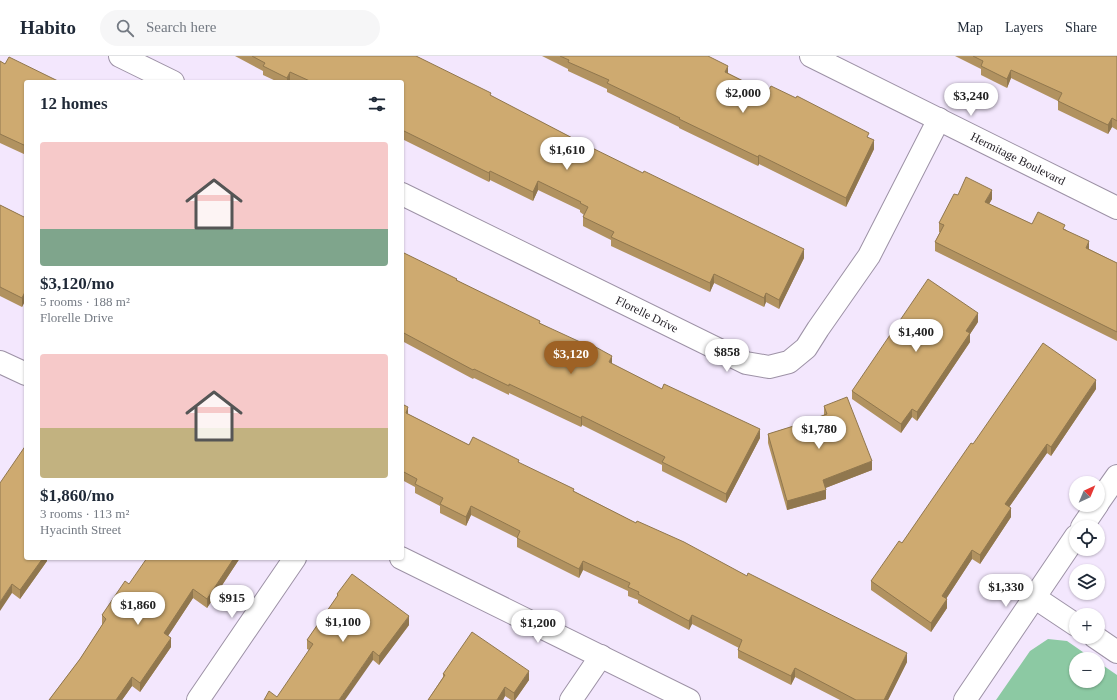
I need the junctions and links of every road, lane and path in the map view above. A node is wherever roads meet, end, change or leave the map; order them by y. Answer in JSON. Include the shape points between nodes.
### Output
{"nodes":[{"id":1,"x":120,"y":56,"type":"edge"},
{"id":2,"x":810,"y":56,"type":"edge"},
{"id":3,"x":169,"y":80,"type":"edge"},
{"id":4,"x":939,"y":119,"type":"junction"},
{"id":5,"x":404,"y":195,"type":"edge"},
{"id":6,"x":1117,"y":208,"type":"edge"},
{"id":7,"x":2,"y":367,"type":"edge"},
{"id":8,"x":24,"y":373,"type":"edge"},
{"id":9,"x":1117,"y":476,"type":"edge"},
{"id":10,"x":1105,"y":494,"type":"edge"},
{"id":11,"x":1069,"y":546,"type":"edge"},
{"id":12,"x":404,"y":559,"type":"edge"},
{"id":13,"x":294,"y":560,"type":"edge"},
{"id":14,"x":1034,"y":597,"type":"junction"},
{"id":15,"x":1069,"y":620,"type":"edge"},
{"id":16,"x":1105,"y":644,"type":"edge"},
{"id":17,"x":1117,"y":652,"type":"edge"},
{"id":18,"x":601,"y":656,"type":"junction"},
{"id":19,"x":198,"y":700,"type":"edge"},
{"id":20,"x":571,"y":700,"type":"edge"},
{"id":21,"x":689,"y":700,"type":"edge"},
{"id":22,"x":964,"y":700,"type":"edge"}],
"edges":[{"from":1,"to":3,"type":"street"},
{"from":2,"to":4,"type":"street","name":"Hermitage Boulevard"},
{"from":4,"to":5,"type":"street","name":"Florelle Drive","via":[[869,256],[806,348],[789,362],[769,367],[746,364]]},
{"from":4,"to":6,"type":"street","name":"Hermitage Boulevard"},
{"from":7,"to":8,"type":"street"},
{"from":9,"to":10,"type":"street"},
{"from":11,"to":14,"type":"street"},
{"from":12,"to":18,"type":"street"},
{"from":13,"to":19,"type":"street"},
{"from":14,"to":15,"type":"street"},
{"from":14,"to":22,"type":"street"},
{"from":16,"to":17,"type":"street"},
{"from":18,"to":20,"type":"street"},
{"from":18,"to":21,"type":"street"}]}
